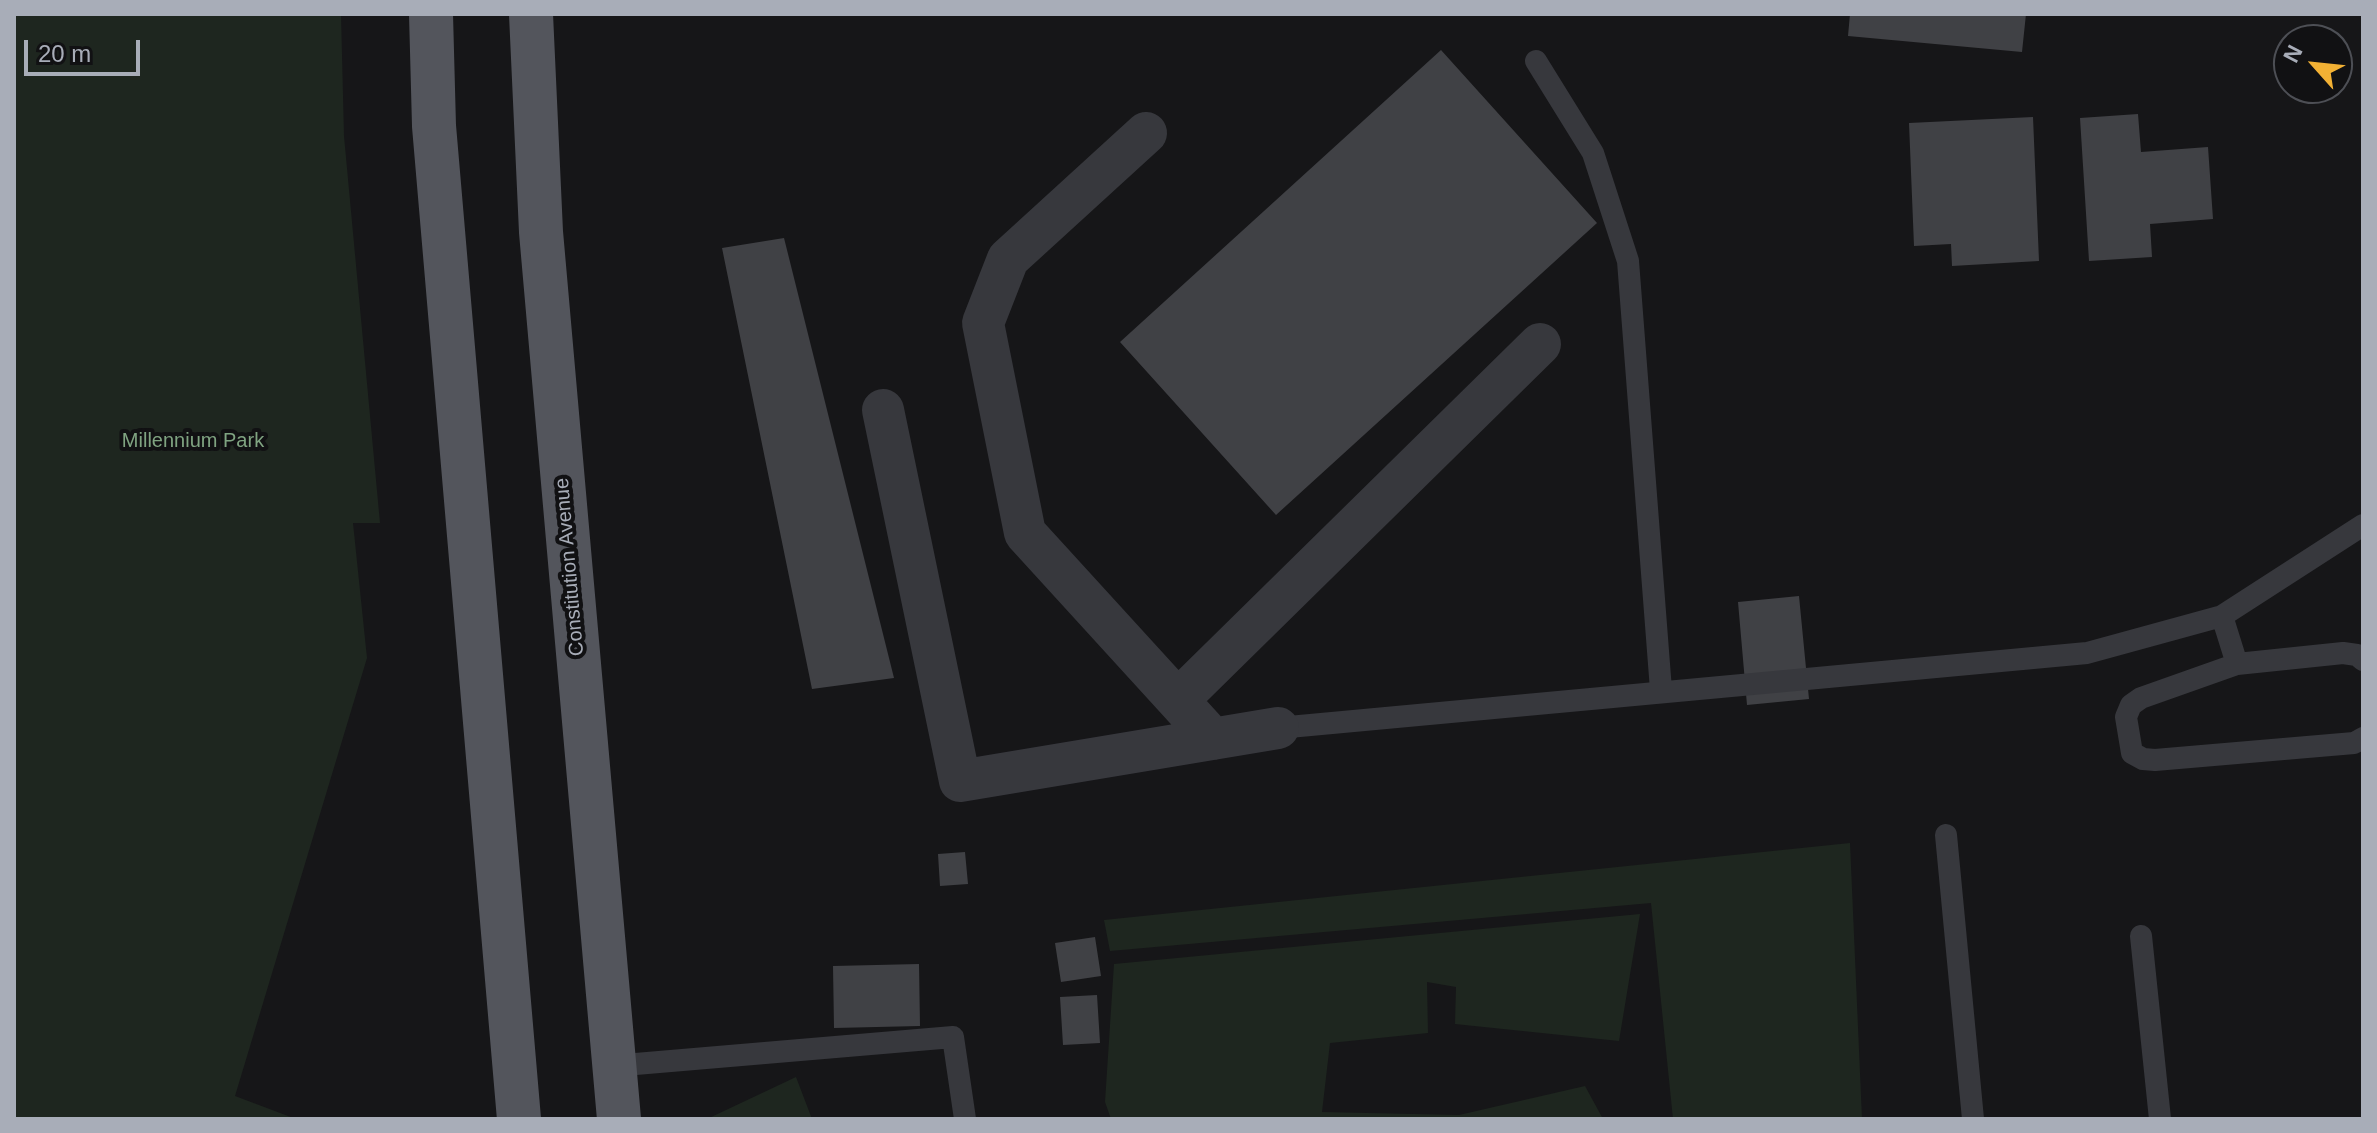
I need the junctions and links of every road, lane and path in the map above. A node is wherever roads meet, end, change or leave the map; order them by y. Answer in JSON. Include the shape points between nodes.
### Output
{"nodes":[{"id":1,"x":431,"y":14,"type":"edge"},
{"id":2,"x":531,"y":14,"type":"edge"},
{"id":3,"x":1536,"y":61,"type":"dead end"},
{"id":4,"x":1146,"y":133,"type":"dead end"},
{"id":5,"x":1540,"y":344,"type":"dead end"},
{"id":6,"x":883,"y":410,"type":"dead end"},
{"id":7,"x":2363,"y":525,"type":"edge"},
{"id":8,"x":2222,"y":616,"type":"junction"},
{"id":9,"x":2363,"y":660,"type":"edge"},
{"id":10,"x":2237,"y":664,"type":"junction"},
{"id":11,"x":1661,"y":690,"type":"junction"},
{"id":12,"x":1178,"y":700,"type":"junction"},
{"id":13,"x":1278,"y":728,"type":"joint"},
{"id":14,"x":2363,"y":738,"type":"edge"},
{"id":15,"x":1213,"y":739,"type":"junction"},
{"id":16,"x":1946,"y":835,"type":"dead end"},
{"id":17,"x":2141,"y":936,"type":"dead end"},
{"id":18,"x":612,"y":1066,"type":"junction"},
{"id":19,"x":519,"y":1119,"type":"edge"},
{"id":20,"x":619,"y":1119,"type":"edge"},
{"id":21,"x":965,"y":1119,"type":"edge"},
{"id":22,"x":1973,"y":1119,"type":"edge"},
{"id":23,"x":2160,"y":1119,"type":"edge"}],
"edges":[{"from":1,"to":19,"type":"main road","via":[[434,126]]},
{"from":2,"to":18,"type":"main road","name":"Constitution Avenue","via":[[541,232]]},
{"from":3,"to":11,"type":"lane","via":[[1593,153],[1628,261]]},
{"from":4,"to":12,"type":"street","via":[[1008,259],[983,323],[1025,533]]},
{"from":5,"to":12,"type":"street"},
{"from":6,"to":15,"type":"street","via":[[960,781]]},
{"from":7,"to":8,"type":"lane"},
{"from":8,"to":10,"type":"lane"},
{"from":8,"to":11,"type":"lane","via":[[2087,653]]},
{"from":9,"to":10,"type":"lane","via":[[2343,653]]},
{"from":10,"to":14,"type":"lane","via":[[2131,705],[2126,717],[2132,753],[2155,760],[2354,743]]},
{"from":11,"to":13,"type":"lane"},
{"from":12,"to":15,"type":"street"},
{"from":13,"to":15,"type":"street"},
{"from":16,"to":22,"type":"lane"},
{"from":17,"to":23,"type":"lane"},
{"from":18,"to":20,"type":"main road","name":"Constitution Avenue"},
{"from":18,"to":21,"type":"lane","via":[[953,1037]]}]}
